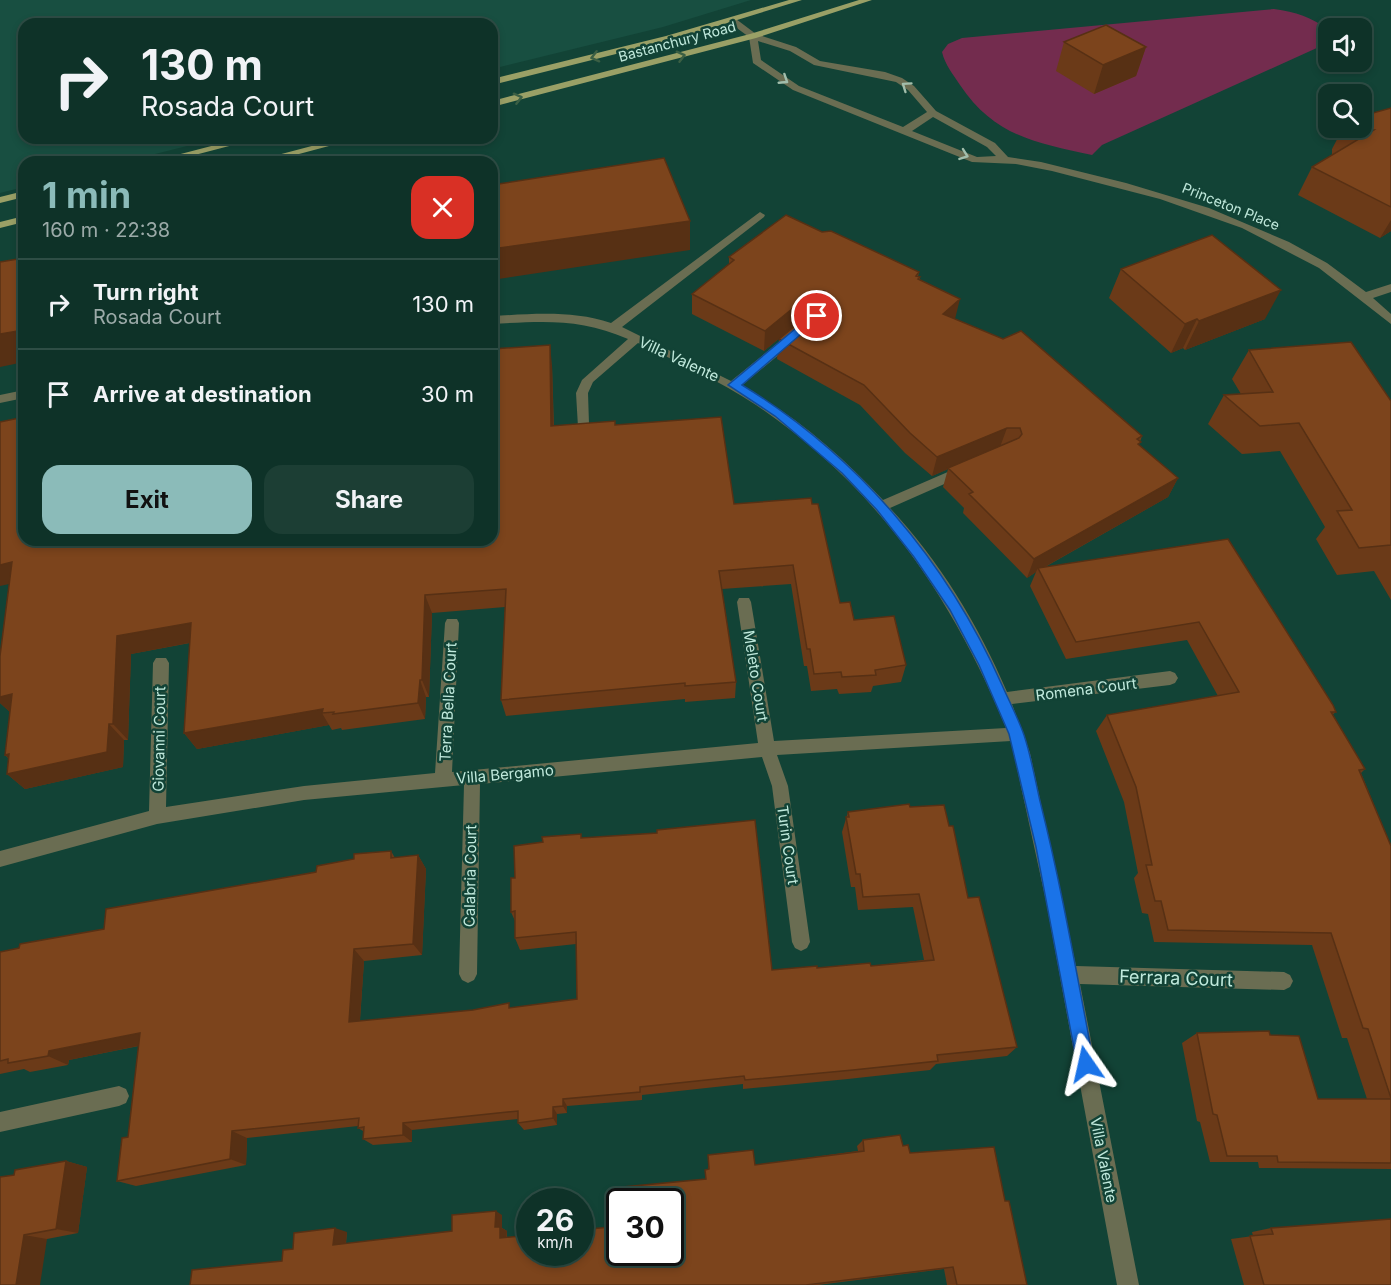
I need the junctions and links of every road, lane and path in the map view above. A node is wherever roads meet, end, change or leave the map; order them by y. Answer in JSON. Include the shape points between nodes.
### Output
{"nodes":[{"id":1,"x":798,"y":0,"type":"edge"},
{"id":2,"x":868,"y":0,"type":"edge"},
{"id":3,"x":733,"y":21,"type":"junction"},
{"id":4,"x":753,"y":36,"type":"junction"},
{"id":5,"x":498,"y":80,"type":"edge"},
{"id":6,"x":498,"y":102,"type":"edge"},
{"id":7,"x":933,"y":113,"type":"junction"},
{"id":8,"x":903,"y":132,"type":"junction"},
{"id":9,"x":230,"y":144,"type":"edge"},
{"id":10,"x":330,"y":144,"type":"edge"},
{"id":11,"x":180,"y":156,"type":"edge"},
{"id":12,"x":280,"y":156,"type":"edge"},
{"id":13,"x":1003,"y":157,"type":"junction"},
{"id":14,"x":18,"y":196,"type":"edge"},
{"id":15,"x":0,"y":200,"type":"edge"},
{"id":16,"x":760,"y":215,"type":"dead end"},
{"id":17,"x":18,"y":220,"type":"edge"},
{"id":18,"x":0,"y":225,"type":"edge"},
{"id":19,"x":1391,"y":288,"type":"edge"},
{"id":20,"x":1366,"y":296,"type":"junction"},
{"id":21,"x":498,"y":320,"type":"edge"},
{"id":22,"x":1391,"y":320,"type":"edge"},
{"id":23,"x":808,"y":324,"type":"edge"},
{"id":24,"x":613,"y":328,"type":"junction"},
{"id":25,"x":636,"y":339,"type":"junction"},
{"id":26,"x":734,"y":385,"type":"junction"},
{"id":27,"x":18,"y":395,"type":"edge"},
{"id":28,"x":0,"y":399,"type":"edge"},
{"id":29,"x":583,"y":424,"type":"edge"},
{"id":30,"x":975,"y":466,"type":"edge"},
{"id":31,"x":881,"y":506,"type":"junction"},
{"id":32,"x":744,"y":602,"type":"dead end"},
{"id":33,"x":452,"y":623,"type":"dead end"},
{"id":34,"x":161,"y":663,"type":"dead end"},
{"id":35,"x":1170,"y":678,"type":"dead end"},
{"id":36,"x":1001,"y":699,"type":"junction"},
{"id":37,"x":1016,"y":734,"type":"junction"},
{"id":38,"x":767,"y":749,"type":"junction"},
{"id":39,"x":472,"y":778,"type":"junction"},
{"id":40,"x":443,"y":780,"type":"junction"},
{"id":41,"x":157,"y":816,"type":"junction"},
{"id":42,"x":0,"y":859,"type":"edge"},
{"id":43,"x":801,"y":942,"type":"dead end"},
{"id":44,"x":468,"y":974,"type":"dead end"},
{"id":45,"x":1069,"y":975,"type":"junction"},
{"id":46,"x":1284,"y":981,"type":"dead end"},
{"id":47,"x":119,"y":1096,"type":"dead end"},
{"id":48,"x":0,"y":1122,"type":"edge"},
{"id":49,"x":1128,"y":1285,"type":"edge"}],
"edges":[{"from":1,"to":3,"type":"main road","name":"Bastanchury Road"},
{"from":2,"to":4,"type":"main road","name":"Bastanchury Road"},
{"from":3,"to":4,"type":"street","name":"Princeton Place"},
{"from":3,"to":5,"type":"main road","name":"Bastanchury Road","one_way":true},
{"from":6,"to":4,"type":"main road","name":"Bastanchury Road","one_way":true},
{"from":7,"to":4,"type":"street","name":"Princeton Place","one_way":true,"via":[[899,80],[817,63],[793,49]]},
{"from":4,"to":8,"type":"street","name":"Princeton Place","one_way":true,"via":[[756,61],[796,88]]},
{"from":7,"to":8,"type":"street"},
{"from":7,"to":13,"type":"street","name":"Princeton Place","via":[[991,145]]},
{"from":8,"to":13,"type":"street","name":"Princeton Place","one_way":true,"via":[[976,160]]},
{"from":9,"to":11,"type":"main road"},
{"from":10,"to":12,"type":"main road"},
{"from":13,"to":20,"type":"street","name":"Princeton Place","via":[[1200,207],[1286,246]]},
{"from":14,"to":15,"type":"main road"},
{"from":16,"to":24,"type":"street"},
{"from":17,"to":18,"type":"main road"},
{"from":19,"to":20,"type":"street"},
{"from":20,"to":22,"type":"street","name":"Princeton Place"},
{"from":21,"to":24,"type":"street","name":"Villa Valente","via":[[565,317]]},
{"from":23,"to":26,"type":"street"},
{"from":24,"to":25,"type":"street","name":"Villa Valente"},
{"from":25,"to":26,"type":"street","name":"Villa Valente"},
{"from":25,"to":29,"type":"street","via":[[588,380],[582,393]]},
{"from":26,"to":31,"type":"street","name":"Villa Valente","via":[[779,413],[846,470]]},
{"from":27,"to":28,"type":"street"},
{"from":30,"to":31,"type":"street"},
{"from":31,"to":36,"type":"street","name":"Villa Valente","via":[[955,606]]},
{"from":32,"to":38,"type":"street","name":"Meleto Court"},
{"from":33,"to":40,"type":"street","name":"Terra Bella Court"},
{"from":34,"to":41,"type":"street","name":"Giovanni Court"},
{"from":35,"to":36,"type":"street","name":"Romena Court"},
{"from":36,"to":37,"type":"street","name":"Villa Valente"},
{"from":37,"to":38,"type":"street","name":"Villa Bergamo"},
{"from":37,"to":45,"type":"street","name":"Villa Valente","via":[[1044,847]]},
{"from":38,"to":39,"type":"street","name":"Villa Bergamo"},
{"from":38,"to":43,"type":"street","name":"Turin Court","via":[[780,786]]},
{"from":39,"to":40,"type":"street","name":"Villa Bergamo"},
{"from":39,"to":44,"type":"street","name":"Calabria Court"},
{"from":40,"to":41,"type":"street","name":"Villa Bergamo","via":[[304,793]]},
{"from":41,"to":42,"type":"street","name":"Villa Bergamo"},
{"from":45,"to":46,"type":"street","name":"Ferrara Court"},
{"from":45,"to":49,"type":"street","name":"Villa Valente"},
{"from":47,"to":48,"type":"street"}]}
